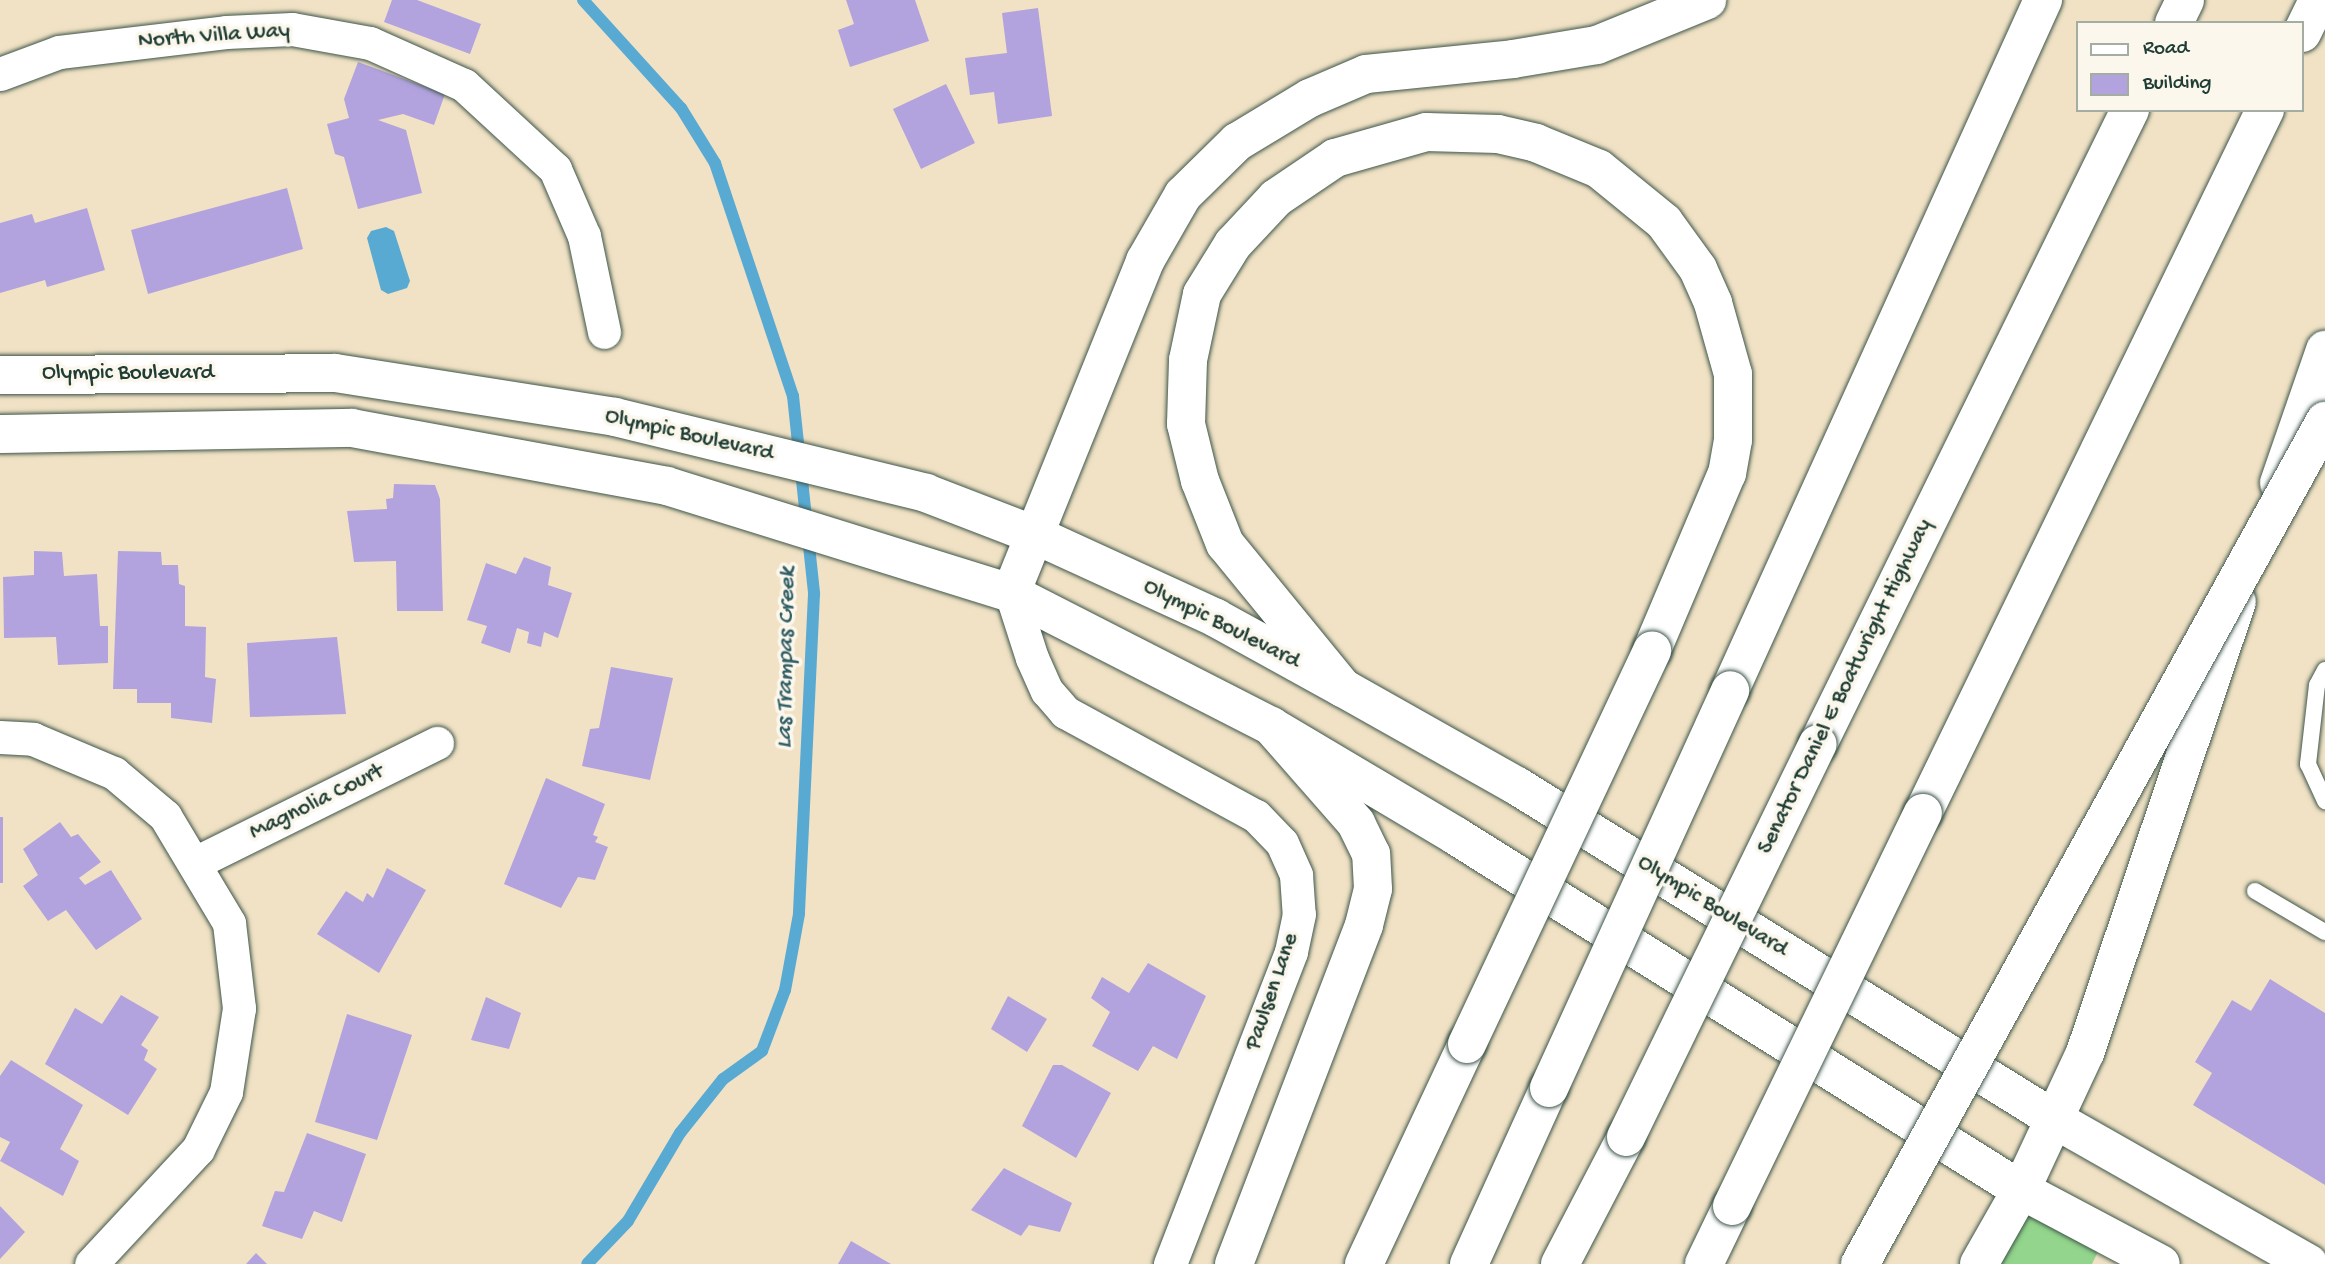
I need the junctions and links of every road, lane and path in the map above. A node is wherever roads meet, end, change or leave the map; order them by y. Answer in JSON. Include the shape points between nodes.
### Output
{"nodes":[{"id":1,"x":1707,"y":0,"type":"edge"},
{"id":2,"x":2043,"y":0,"type":"edge"},
{"id":3,"x":2185,"y":0,"type":"edge"},
{"id":4,"x":2318,"y":0,"type":"edge"},
{"id":5,"x":2175,"y":21,"type":"edge"},
{"id":6,"x":2304,"y":29,"type":"edge"},
{"id":7,"x":0,"y":74,"type":"edge"},
{"id":8,"x":2129,"y":112,"type":"edge"},
{"id":9,"x":2264,"y":112,"type":"edge"},
{"id":10,"x":604,"y":332,"type":"dead end"},
{"id":11,"x":2325,"y":350,"type":"edge"},
{"id":12,"x":0,"y":375,"type":"edge"},
{"id":13,"x":2325,"y":421,"type":"edge"},
{"id":14,"x":0,"y":433,"type":"edge"},
{"id":15,"x":1035,"y":535,"type":"junction"},
{"id":16,"x":1012,"y":593,"type":"junction"},
{"id":17,"x":2325,"y":670,"type":"edge"},
{"id":18,"x":1343,"y":688,"type":"junction"},
{"id":19,"x":1271,"y":726,"type":"junction"},
{"id":20,"x":0,"y":737,"type":"edge"},
{"id":21,"x":437,"y":743,"type":"dead end"},
{"id":22,"x":2325,"y":802,"type":"edge"},
{"id":23,"x":197,"y":863,"type":"junction"},
{"id":24,"x":2255,"y":891,"type":"dead end"},
{"id":25,"x":2325,"y":932,"type":"edge"},
{"id":26,"x":2054,"y":1119,"type":"junction"},
{"id":27,"x":2021,"y":1190,"type":"junction"},
{"id":28,"x":91,"y":1264,"type":"edge"},
{"id":29,"x":1170,"y":1264,"type":"edge"},
{"id":30,"x":1234,"y":1264,"type":"edge"},
{"id":31,"x":1364,"y":1264,"type":"edge"},
{"id":32,"x":1469,"y":1264,"type":"edge"},
{"id":33,"x":1560,"y":1264,"type":"edge"},
{"id":34,"x":1704,"y":1264,"type":"edge"},
{"id":35,"x":1860,"y":1264,"type":"edge"},
{"id":36,"x":1979,"y":1264,"type":"edge"},
{"id":37,"x":2161,"y":1264,"type":"edge"},
{"id":38,"x":2309,"y":1264,"type":"edge"}],
"edges":[{"from":1,"to":15,"type":"main road","via":[[1636,33],[1587,48],[1366,74],[1310,98],[1237,142],[1183,195],[1145,261]]},
{"from":2,"to":32,"type":"main road","bridge":true},
{"from":3,"to":5,"type":"main road"},
{"from":4,"to":6,"type":"main road"},
{"from":7,"to":10,"type":"street","name":"North Villa Way","via":[[59,52],[226,32],[292,29],[370,43],[464,85],[555,169],[584,236]]},
{"from":8,"to":33,"type":"main road","name":"Senator Daniel E Boatwright Highway","bridge":true},
{"from":9,"to":34,"type":"main road","bridge":true},
{"from":11,"to":26,"type":"main road","via":[[2085,1054]]},
{"from":12,"to":15,"type":"main road","name":"Olympic Boulevard","via":[[335,373],[615,417],[926,493]]},
{"from":13,"to":35,"type":"main road","bridge":true},
{"from":14,"to":16,"type":"main road","via":[[352,428],[667,486]]},
{"from":15,"to":16,"type":"main road"},
{"from":15,"to":18,"type":"main road","name":"Olympic Boulevard","via":[[1216,618]]},
{"from":16,"to":19,"type":"main road"},
{"from":16,"to":29,"type":"street","name":"Paulsen Lane","via":[[1032,658],[1048,691],[1065,712],[1256,816],[1282,843],[1296,875],[1299,914],[1291,952]]},
{"from":17,"to":22,"type":"lane","via":[[2317,685],[2308,764]]},
{"from":18,"to":26,"type":"main road","name":"Olympic Boulevard","via":[[1517,786]]},
{"from":18,"to":31,"type":"main road","bridge":true,"via":[[1226,544],[1200,481],[1186,424],[1188,360],[1202,294],[1233,244],[1276,198],[1335,158],[1426,132],[1498,134],[1536,143],[1599,169],[1664,222],[1698,269],[1713,303],[1733,374],[1733,440],[1727,473],[1652,650]]},
{"from":19,"to":27,"type":"main road","via":[[1456,836]]},
{"from":19,"to":30,"type":"main road","via":[[1356,823],[1371,854],[1373,889],[1364,925]]},
{"from":20,"to":23,"type":"street","via":[[33,739],[114,773],[165,816]]},
{"from":21,"to":23,"type":"street","name":"Magnolia Court"},
{"from":23,"to":28,"type":"street","via":[[229,923],[239,1007],[226,1092],[198,1149]]},
{"from":24,"to":25,"type":"lane"},
{"from":26,"to":27,"type":"main road"},
{"from":26,"to":38,"type":"main road","name":"Olympic Boulevard"},
{"from":27,"to":36,"type":"main road"},
{"from":27,"to":37,"type":"main road"}]}
